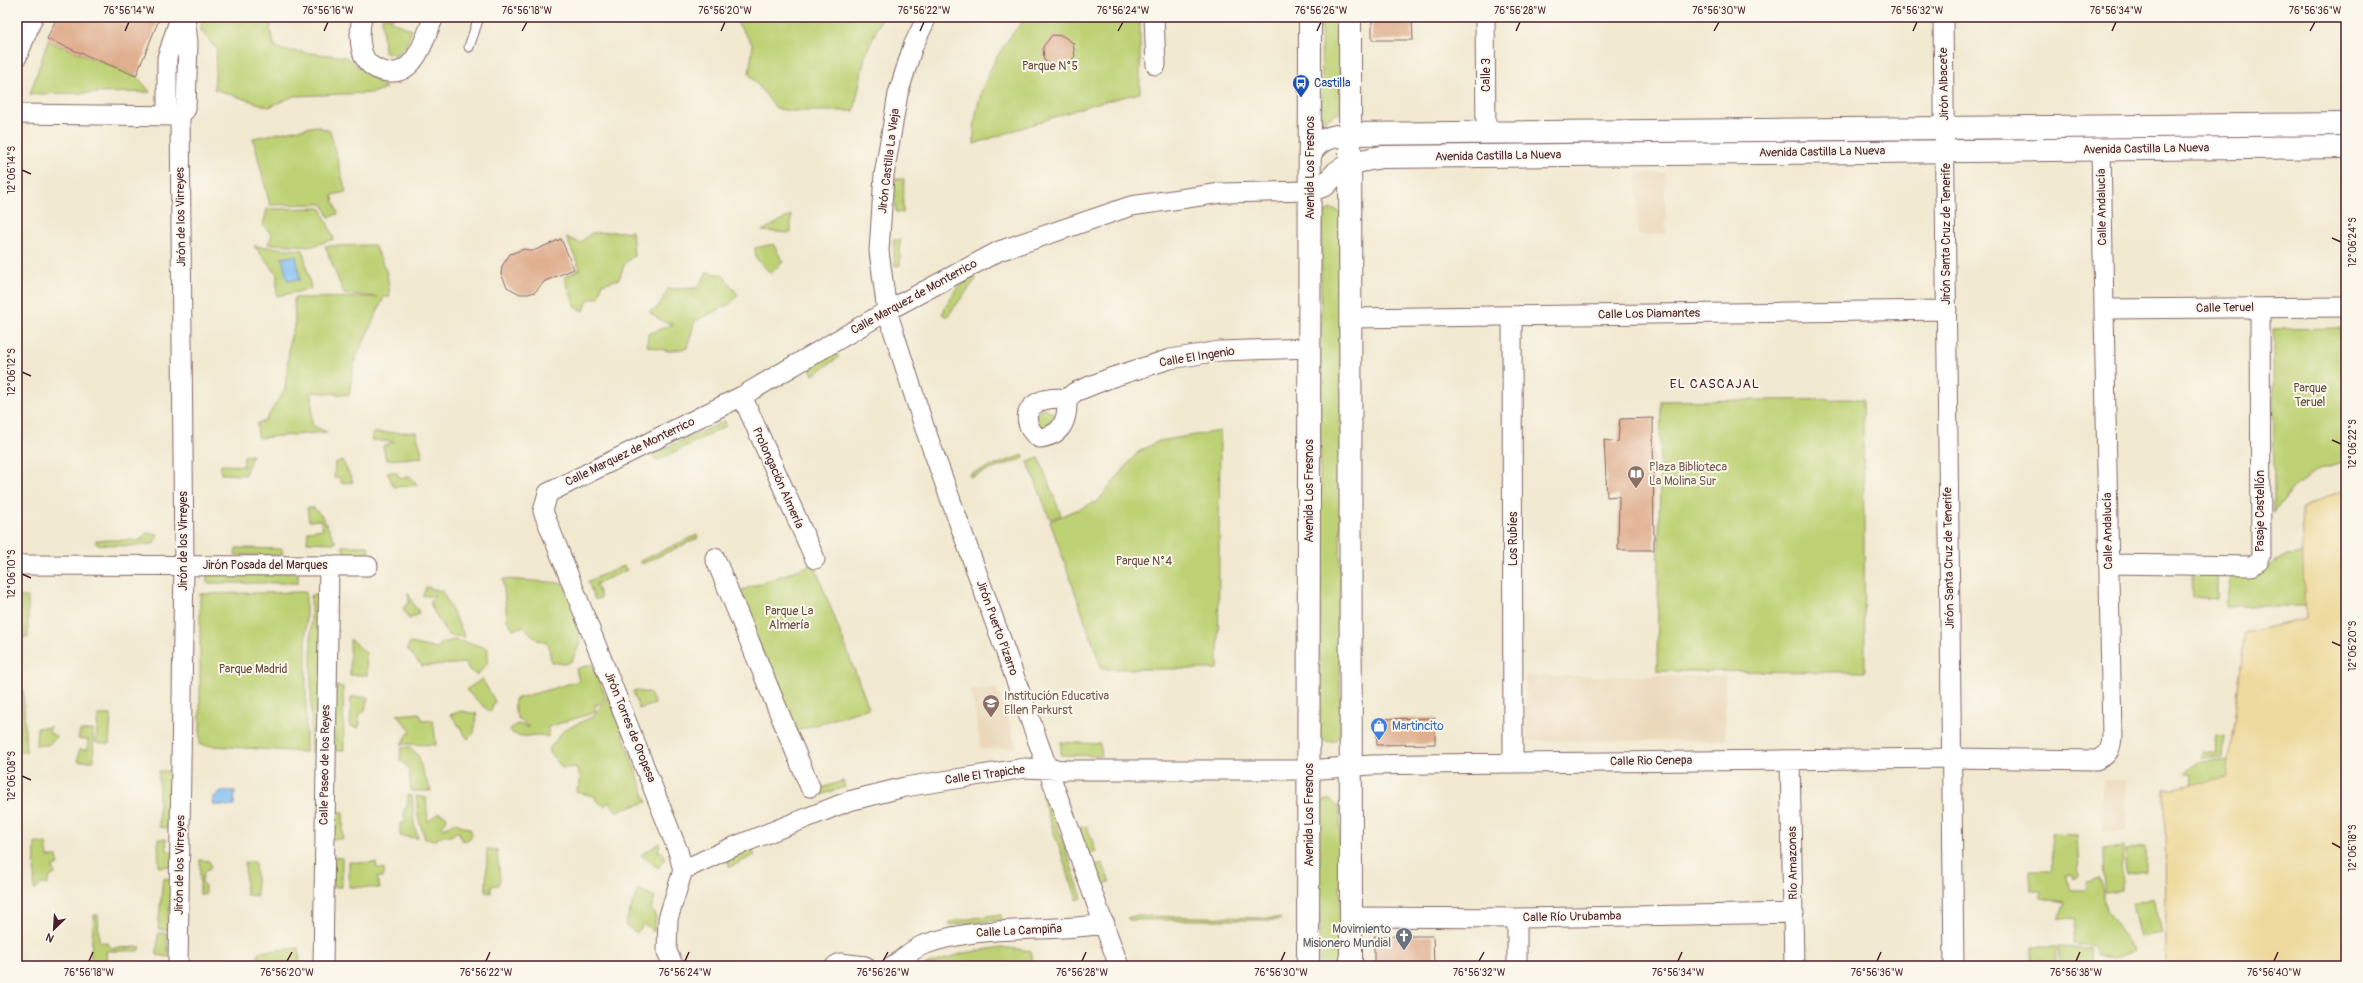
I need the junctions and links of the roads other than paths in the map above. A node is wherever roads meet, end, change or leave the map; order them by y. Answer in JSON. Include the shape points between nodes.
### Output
{"nodes":[{"id":1,"x":33,"y":17,"type":"edge"},
{"id":2,"x":180,"y":17,"type":"edge"},
{"id":3,"x":185,"y":17,"type":"edge"},
{"id":4,"x":362,"y":17,"type":"edge"},
{"id":5,"x":434,"y":17,"type":"edge"},
{"id":6,"x":479,"y":17,"type":"edge"},
{"id":7,"x":927,"y":17,"type":"edge"},
{"id":8,"x":1154,"y":17,"type":"edge"},
{"id":9,"x":1310,"y":17,"type":"edge"},
{"id":10,"x":1350,"y":17,"type":"edge"},
{"id":11,"x":1485,"y":17,"type":"edge"},
{"id":12,"x":1944,"y":17,"type":"edge"},
{"id":13,"x":469,"y":47,"type":"dead end"},
{"id":14,"x":17,"y":57,"type":"edge"},
{"id":15,"x":1156,"y":65,"type":"dead end"},
{"id":16,"x":17,"y":114,"type":"edge"},
{"id":17,"x":173,"y":116,"type":"junction"},
{"id":18,"x":2346,"y":124,"type":"edge"},
{"id":19,"x":1945,"y":127,"type":"junction"},
{"id":20,"x":1486,"y":133,"type":"junction"},
{"id":21,"x":1350,"y":134,"type":"junction"},
{"id":22,"x":2346,"y":147,"type":"edge"},
{"id":23,"x":2101,"y":149,"type":"junction"},
{"id":24,"x":1946,"y":150,"type":"junction"},
{"id":25,"x":1310,"y":155,"type":"junction"},
{"id":26,"x":1351,"y":163,"type":"junction"},
{"id":27,"x":1309,"y":191,"type":"junction"},
{"id":28,"x":2346,"y":307,"type":"edge"},
{"id":29,"x":2260,"y":308,"type":"junction"},
{"id":30,"x":2104,"y":309,"type":"junction"},
{"id":31,"x":1946,"y":310,"type":"junction"},
{"id":32,"x":887,"y":311,"type":"junction"},
{"id":33,"x":1512,"y":316,"type":"junction"},
{"id":34,"x":1352,"y":318,"type":"junction"},
{"id":35,"x":1310,"y":348,"type":"junction"},
{"id":36,"x":742,"y":396,"type":"junction"},
{"id":37,"x":1067,"y":399,"type":"dead end"},
{"id":38,"x":548,"y":493,"type":"joint"},
{"id":39,"x":715,"y":558,"type":"dead end"},
{"id":40,"x":814,"y":559,"type":"dead end"},
{"id":41,"x":2108,"y":564,"type":"junction"},
{"id":42,"x":17,"y":565,"type":"edge"},
{"id":43,"x":184,"y":565,"type":"junction"},
{"id":44,"x":329,"y":565,"type":"junction"},
{"id":45,"x":368,"y":566,"type":"dead end"},
{"id":46,"x":1951,"y":758,"type":"junction"},
{"id":47,"x":1790,"y":760,"type":"junction"},
{"id":48,"x":1513,"y":763,"type":"junction"},
{"id":49,"x":1351,"y":766,"type":"junction"},
{"id":50,"x":1049,"y":770,"type":"junction"},
{"id":51,"x":1309,"y":770,"type":"junction"},
{"id":52,"x":810,"y":787,"type":"dead end"},
{"id":53,"x":683,"y":870,"type":"junction"},
{"id":54,"x":1794,"y":913,"type":"junction"},
{"id":55,"x":1351,"y":917,"type":"junction"},
{"id":56,"x":1517,"y":918,"type":"junction"},
{"id":57,"x":1105,"y":924,"type":"junction"},
{"id":58,"x":178,"y":966,"type":"edge"},
{"id":59,"x":323,"y":966,"type":"edge"},
{"id":60,"x":674,"y":966,"type":"edge"},
{"id":61,"x":835,"y":966,"type":"edge"},
{"id":62,"x":865,"y":966,"type":"edge"},
{"id":63,"x":892,"y":966,"type":"edge"},
{"id":64,"x":1119,"y":966,"type":"edge"},
{"id":65,"x":1308,"y":966,"type":"edge"},
{"id":66,"x":1351,"y":966,"type":"edge"},
{"id":67,"x":1518,"y":966,"type":"edge"},
{"id":68,"x":1794,"y":966,"type":"edge"},
{"id":69,"x":1954,"y":966,"type":"edge"}],
"edges":[{"from":1,"to":14,"type":"street"},
{"from":2,"to":17,"type":"street","name":"Jirón de los Virreyes","via":[[167,58]]},
{"from":3,"to":17,"type":"street","via":[[188,42],[186,109]]},
{"from":4,"to":5,"type":"street","via":[[362,52],[374,69],[392,73],[408,66],[420,49]]},
{"from":6,"to":13,"type":"lane"},
{"from":7,"to":32,"type":"street","name":"Jirón Castilla La Vieja","via":[[913,46],[898,94],[884,175],[879,251]]},
{"from":8,"to":15,"type":"street"},
{"from":9,"to":25,"type":"street","name":"Avenida Los Fresnos"},
{"from":10,"to":21,"type":"street"},
{"from":11,"to":20,"type":"street","name":"Calle 3"},
{"from":12,"to":19,"type":"street","name":"Jirón Albacete"},
{"from":16,"to":17,"type":"street"},
{"from":17,"to":43,"type":"street","name":"Jirón de los Virreyes"},
{"from":18,"to":19,"type":"street","name":"Avenida Castilla La Nueva"},
{"from":19,"to":20,"type":"street","name":"Avenida Castilla La Nueva"},
{"from":19,"to":24,"type":"street","name":"Jirón Albacete"},
{"from":20,"to":21,"type":"street","name":"Avenida Castilla La Nueva"},
{"from":21,"to":25,"type":"street","name":"Avenida Castilla La Nueva","via":[[1324,139],[1314,146]]},
{"from":21,"to":26,"type":"street"},
{"from":22,"to":23,"type":"street","name":"Avenida Castilla La Nueva"},
{"from":23,"to":24,"type":"street","name":"Avenida Castilla La Nueva"},
{"from":23,"to":30,"type":"street","name":"Calle Andalucía"},
{"from":24,"to":26,"type":"street","name":"Avenida Castilla La Nueva","via":[[1381,157]]},
{"from":24,"to":31,"type":"street","name":"Jirón Santa Cruz de Tenerife"},
{"from":25,"to":27,"type":"street","name":"Avenida Los Fresnos"},
{"from":26,"to":27,"type":"street","name":"Avenida Castilla La Nueva","via":[[1337,172],[1325,185]]},
{"from":26,"to":34,"type":"street"},
{"from":27,"to":32,"type":"street","name":"Calle Marquez de Monterrico","via":[[1221,193],[1132,206],[999,251]]},
{"from":27,"to":35,"type":"street","name":"Avenida Los Fresnos"},
{"from":28,"to":29,"type":"street","name":"Calle Teruel"},
{"from":29,"to":30,"type":"street","name":"Calle Teruel"},
{"from":29,"to":41,"type":"street","name":"Pasaje Castellón","via":[[2259,561],[2252,566],[2229,567]]},
{"from":30,"to":41,"type":"street","name":"Calle Andalucía"},
{"from":31,"to":33,"type":"street","name":"Calle Los Diamantes"},
{"from":31,"to":46,"type":"street","name":"Jirón Santa Cruz de Tenerife"},
{"from":32,"to":36,"type":"street","name":"Calle Marquez de Monterrico"},
{"from":32,"to":50,"type":"street","name":"Jirón Puerto Pizarro","via":[[928,440]]},
{"from":33,"to":34,"type":"street","name":"Calle Los Diamantes"},
{"from":33,"to":48,"type":"street","name":"Los Rubíes"},
{"from":34,"to":49,"type":"street"},
{"from":35,"to":37,"type":"street","name":"Calle El Ingenio","via":[[1220,351],[1170,359],[1110,378],[1075,392]]},
{"from":35,"to":51,"type":"street","name":"Avenida Los Fresnos"},
{"from":36,"to":38,"type":"street","name":"Calle Marquez de Monterrico"},
{"from":36,"to":40,"type":"street","name":"Prolongación Almería"},
{"from":38,"to":53,"type":"street","name":"Jirón Torres de Oropesa","via":[[543,511],[670,828]]},
{"from":39,"to":52,"type":"street"},
{"from":41,"to":46,"type":"street","name":"Calle Andalucía","via":[[2112,747],[2105,757],[2096,760]]},
{"from":42,"to":43,"type":"street","name":"Jirón Posada del Marques"},
{"from":43,"to":44,"type":"street","name":"Jirón Posada del Marques"},
{"from":43,"to":58,"type":"street","name":"Jirón de los Virreyes"},
{"from":44,"to":45,"type":"street","name":"Jirón Posada del Marques"},
{"from":44,"to":59,"type":"street","name":"Calle Paseo de los Reyes"},
{"from":46,"to":47,"type":"street","name":"Calle Rio Cenepa"},
{"from":46,"to":69,"type":"street","name":"Jirón Santa Cruz de Tenerife"},
{"from":47,"to":48,"type":"street","name":"Calle Rio Cenepa"},
{"from":47,"to":54,"type":"street","name":"Río Amazonas"},
{"from":48,"to":49,"type":"street","name":"Calle Rio Cenepa"},
{"from":49,"to":51,"type":"street","name":"Calle El Trapiche"},
{"from":49,"to":55,"type":"street"},
{"from":50,"to":51,"type":"street","name":"Calle El Trapiche"},
{"from":50,"to":53,"type":"street","name":"Calle El Trapiche","via":[[1025,768],[905,787],[848,801],[735,846]]},
{"from":50,"to":57,"type":"street","name":"Jirón Puerto Pizarro"},
{"from":51,"to":65,"type":"street","name":"Avenida Los Fresnos"},
{"from":53,"to":60,"type":"street","via":[[668,919],[667,952]]},
{"from":54,"to":56,"type":"street","name":"Calle Río Urubamba"},
{"from":54,"to":68,"type":"street","name":"Río Amazonas"},
{"from":55,"to":56,"type":"street","name":"Calle Río Urubamba"},
{"from":55,"to":66,"type":"street"},
{"from":56,"to":67,"type":"street"},
{"from":57,"to":63,"type":"street","name":"Calle La Campiña","via":[[1075,928],[978,931],[922,946]]},
{"from":57,"to":64,"type":"street","name":"Jirón Puerto Pizarro"},
{"from":61,"to":62,"type":"street","via":[[840,963]]}]}
